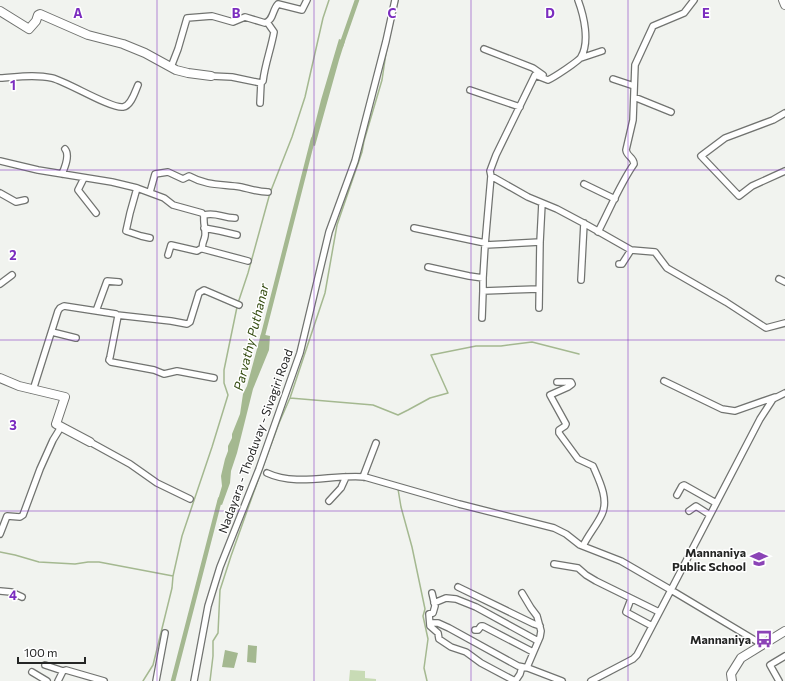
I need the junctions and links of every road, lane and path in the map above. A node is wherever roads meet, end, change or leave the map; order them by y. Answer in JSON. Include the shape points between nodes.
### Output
{"nodes":[{"id":1,"x":306,"y":0,"type":"edge"},
{"id":2,"x":394,"y":0,"type":"edge"},
{"id":3,"x":578,"y":0,"type":"edge"},
{"id":4,"x":694,"y":0,"type":"edge"},
{"id":5,"x":783,"y":0,"type":"edge"},
{"id":6,"x":785,"y":5,"type":"edge"},
{"id":7,"x":0,"y":10,"type":"edge"},
{"id":8,"x":266,"y":22,"type":"junction"},
{"id":9,"x":484,"y":50,"type":"dead end"},
{"id":10,"x":602,"y":51,"type":"dead end"},
{"id":11,"x":581,"y":58,"type":"junction"},
{"id":12,"x":171,"y":67,"type":"junction"},
{"id":13,"x":211,"y":76,"type":"joint"},
{"id":14,"x":0,"y":78,"type":"edge"},
{"id":15,"x":550,"y":79,"type":"junction"},
{"id":16,"x":613,"y":79,"type":"dead end"},
{"id":17,"x":261,"y":83,"type":"junction"},
{"id":18,"x":138,"y":85,"type":"dead end"},
{"id":19,"x":634,"y":86,"type":"junction"},
{"id":20,"x":470,"y":90,"type":"dead end"},
{"id":21,"x":634,"y":97,"type":"junction"},
{"id":22,"x":260,"y":103,"type":"dead end"},
{"id":23,"x":520,"y":107,"type":"junction"},
{"id":24,"x":671,"y":112,"type":"dead end"},
{"id":25,"x":785,"y":113,"type":"edge"},
{"id":26,"x":64,"y":148,"type":"dead end"},
{"id":27,"x":0,"y":161,"type":"edge"},
{"id":28,"x":785,"y":171,"type":"edge"},
{"id":29,"x":62,"y":174,"type":"junction"},
{"id":30,"x":491,"y":176,"type":"junction"},
{"id":31,"x":84,"y":178,"type":"junction"},
{"id":32,"x":584,"y":184,"type":"dead end"},
{"id":33,"x":137,"y":188,"type":"junction"},
{"id":34,"x":150,"y":192,"type":"junction"},
{"id":35,"x":268,"y":192,"type":"dead end"},
{"id":36,"x":0,"y":193,"type":"edge"},
{"id":37,"x":615,"y":199,"type":"junction"},
{"id":38,"x":25,"y":200,"type":"dead end"},
{"id":39,"x":542,"y":203,"type":"junction"},
{"id":40,"x":96,"y":213,"type":"dead end"},
{"id":41,"x":204,"y":215,"type":"junction"},
{"id":42,"x":235,"y":218,"type":"dead end"},
{"id":43,"x":584,"y":223,"type":"junction"},
{"id":44,"x":204,"y":228,"type":"junction"},
{"id":45,"x":414,"y":228,"type":"dead end"},
{"id":46,"x":598,"y":232,"type":"junction"},
{"id":47,"x":237,"y":235,"type":"dead end"},
{"id":48,"x":150,"y":238,"type":"dead end"},
{"id":49,"x":540,"y":242,"type":"junction"},
{"id":50,"x":485,"y":244,"type":"junction"},
{"id":51,"x":202,"y":248,"type":"junction"},
{"id":52,"x":631,"y":250,"type":"junction"},
{"id":53,"x":168,"y":255,"type":"dead end"},
{"id":54,"x":248,"y":261,"type":"dead end"},
{"id":55,"x":619,"y":264,"type":"dead end"},
{"id":56,"x":428,"y":267,"type":"dead end"},
{"id":57,"x":12,"y":274,"type":"dead end"},
{"id":58,"x":483,"y":278,"type":"junction"},
{"id":59,"x":779,"y":279,"type":"dead end"},
{"id":60,"x":581,"y":280,"type":"dead end"},
{"id":61,"x":119,"y":282,"type":"dead end"},
{"id":62,"x":785,"y":282,"type":"edge"},
{"id":63,"x":0,"y":283,"type":"edge"},
{"id":64,"x":539,"y":289,"type":"junction"},
{"id":65,"x":483,"y":291,"type":"junction"},
{"id":66,"x":239,"y":305,"type":"dead end"},
{"id":67,"x":539,"y":308,"type":"dead end"},
{"id":68,"x":96,"y":311,"type":"junction"},
{"id":69,"x":117,"y":315,"type":"junction"},
{"id":70,"x":482,"y":318,"type":"dead end"},
{"id":71,"x":785,"y":323,"type":"edge"},
{"id":72,"x":52,"y":332,"type":"junction"},
{"id":73,"x":76,"y":338,"type":"dead end"},
{"id":74,"x":0,"y":378,"type":"edge"},
{"id":75,"x":214,"y":378,"type":"dead end"},
{"id":76,"x":664,"y":381,"type":"dead end"},
{"id":77,"x":558,"y":382,"type":"dead end"},
{"id":78,"x":33,"y":390,"type":"junction"},
{"id":79,"x":783,"y":394,"type":"edge"},
{"id":80,"x":61,"y":427,"type":"junction"},
{"id":81,"x":90,"y":442,"type":"joint"},
{"id":82,"x":376,"y":443,"type":"dead end"},
{"id":83,"x":267,"y":474,"type":"dead end"},
{"id":84,"x":346,"y":477,"type":"junction"},
{"id":85,"x":363,"y":477,"type":"junction"},
{"id":86,"x":677,"y":496,"type":"dead end"},
{"id":87,"x":190,"y":499,"type":"dead end"},
{"id":88,"x":329,"y":501,"type":"dead end"},
{"id":89,"x":716,"y":503,"type":"junction"},
{"id":90,"x":689,"y":511,"type":"dead end"},
{"id":91,"x":710,"y":515,"type":"junction"},
{"id":92,"x":0,"y":534,"type":"edge"},
{"id":93,"x":583,"y":546,"type":"junction"},
{"id":94,"x":554,"y":564,"type":"dead end"},
{"id":95,"x":458,"y":587,"type":"dead end"},
{"id":96,"x":671,"y":590,"type":"junction"},
{"id":97,"x":0,"y":591,"type":"edge"},
{"id":98,"x":432,"y":593,"type":"dead end"},
{"id":99,"x":522,"y":593,"type":"dead end"},
{"id":100,"x":22,"y":597,"type":"dead end"},
{"id":101,"x":631,"y":599,"type":"junction"},
{"id":102,"x":434,"y":602,"type":"junction"},
{"id":103,"x":659,"y":612,"type":"junction"},
{"id":104,"x":430,"y":623,"type":"junction"},
{"id":105,"x":540,"y":626,"type":"junction"},
{"id":106,"x":652,"y":626,"type":"junction"},
{"id":107,"x":475,"y":630,"type":"dead end"},
{"id":108,"x":785,"y":631,"type":"edge"},
{"id":109,"x":165,"y":633,"type":"dead end"},
{"id":110,"x":538,"y":641,"type":"junction"},
{"id":111,"x":763,"y":645,"type":"junction"},
{"id":112,"x":533,"y":652,"type":"junction"},
{"id":113,"x":785,"y":656,"type":"edge"},
{"id":114,"x":45,"y":665,"type":"dead end"},
{"id":115,"x":525,"y":668,"type":"junction"},
{"id":116,"x":63,"y":671,"type":"junction"},
{"id":117,"x":32,"y":672,"type":"dead end"},
{"id":118,"x":47,"y":681,"type":"edge"},
{"id":119,"x":58,"y":681,"type":"edge"},
{"id":120,"x":104,"y":681,"type":"edge"},
{"id":121,"x":156,"y":681,"type":"edge"},
{"id":122,"x":194,"y":681,"type":"edge"},
{"id":123,"x":562,"y":681,"type":"edge"},
{"id":124,"x":591,"y":681,"type":"edge"},
{"id":125,"x":732,"y":681,"type":"edge"},
{"id":126,"x":779,"y":681,"type":"edge"}],
"edges":[{"from":1,"to":8,"type":"street","via":[[302,10],[277,5]]},
{"from":2,"to":122,"type":"street","name":"Nadayara - Thoduvay - Sivagiri Road","via":[[355,161],[329,232],[300,353],[259,469],[220,567],[208,606]]},
{"from":3,"to":11,"type":"street","via":[[586,25]]},
{"from":4,"to":19,"type":"street","via":[[684,13],[653,26],[635,65]]},
{"from":5,"to":6,"type":"main road"},
{"from":7,"to":12,"type":"main road","via":[[29,29],[40,14],[88,35],[123,44]]},
{"from":8,"to":12,"type":"street","via":[[245,17],[233,22],[212,16],[187,18]]},
{"from":8,"to":17,"type":"street","via":[[274,32]]},
{"from":9,"to":15,"type":"street","via":[[533,68]]},
{"from":10,"to":11,"type":"street"},
{"from":11,"to":15,"type":"street"},
{"from":12,"to":13,"type":"main road","via":[[188,73]]},
{"from":13,"to":17,"type":"street"},
{"from":14,"to":18,"type":"street","via":[[33,76],[54,79],[120,107],[125,107],[129,103]]},
{"from":15,"to":23,"type":"street","via":[[536,75]]},
{"from":16,"to":19,"type":"street"},
{"from":17,"to":22,"type":"street"},
{"from":19,"to":21,"type":"street"},
{"from":20,"to":23,"type":"street"},
{"from":21,"to":24,"type":"street"},
{"from":21,"to":37,"type":"street","via":[[633,120],[626,150],[634,164]]},
{"from":23,"to":30,"type":"street","via":[[496,155],[490,171]]},
{"from":25,"to":28,"type":"street","via":[[726,138],[700,156],[739,196],[752,186]]},
{"from":26,"to":29,"type":"street","via":[[67,155]]},
{"from":27,"to":29,"type":"street"},
{"from":29,"to":31,"type":"street"},
{"from":30,"to":39,"type":"street"},
{"from":30,"to":50,"type":"street"},
{"from":31,"to":33,"type":"street"},
{"from":31,"to":40,"type":"street","via":[[78,190]]},
{"from":32,"to":37,"type":"street"},
{"from":33,"to":34,"type":"street"},
{"from":33,"to":48,"type":"street","via":[[126,231]]},
{"from":34,"to":35,"type":"street","via":[[155,174],[168,172],[182,179],[189,176],[220,186]]},
{"from":34,"to":41,"type":"street","via":[[164,198],[168,203]]},
{"from":36,"to":38,"type":"street","via":[[16,202]]},
{"from":37,"to":46,"type":"street"},
{"from":39,"to":43,"type":"street"},
{"from":39,"to":49,"type":"street"},
{"from":41,"to":42,"type":"street","via":[[214,213]]},
{"from":41,"to":44,"type":"street"},
{"from":43,"to":46,"type":"street"},
{"from":43,"to":60,"type":"street"},
{"from":44,"to":47,"type":"street"},
{"from":44,"to":51,"type":"street"},
{"from":45,"to":50,"type":"street"},
{"from":46,"to":52,"type":"street"},
{"from":49,"to":50,"type":"street"},
{"from":49,"to":64,"type":"street"},
{"from":50,"to":58,"type":"street"},
{"from":51,"to":53,"type":"street","via":[[197,251],[171,245]]},
{"from":51,"to":54,"type":"street"},
{"from":52,"to":55,"type":"street"},
{"from":52,"to":71,"type":"street","via":[[655,252],[667,268],[766,328]]},
{"from":56,"to":58,"type":"street"},
{"from":57,"to":63,"type":"street"},
{"from":58,"to":65,"type":"street"},
{"from":59,"to":62,"type":"street"},
{"from":61,"to":68,"type":"street","via":[[107,282]]},
{"from":64,"to":65,"type":"street"},
{"from":64,"to":67,"type":"street"},
{"from":65,"to":70,"type":"street"},
{"from":66,"to":69,"type":"street","via":[[204,290],[199,293],[190,322],[187,324],[172,320]]},
{"from":68,"to":69,"type":"street"},
{"from":68,"to":72,"type":"street","via":[[64,306],[58,311]]},
{"from":69,"to":75,"type":"street","via":[[111,362],[164,374],[177,371]]},
{"from":72,"to":73,"type":"street"},
{"from":72,"to":78,"type":"street"},
{"from":74,"to":78,"type":"main road"},
{"from":76,"to":79,"type":"street","via":[[731,411]]},
{"from":77,"to":93,"type":"street","via":[[572,384],[550,396],[566,424],[559,433],[579,460],[593,467],[604,495],[602,514]]},
{"from":78,"to":80,"type":"main road","via":[[65,397],[56,424]]},
{"from":79,"to":89,"type":"street","via":[[773,399],[760,419]]},
{"from":80,"to":81,"type":"main road"},
{"from":80,"to":92,"type":"street","via":[[40,469],[23,515],[7,516]]},
{"from":81,"to":87,"type":"street","via":[[130,464],[157,483]]},
{"from":82,"to":85,"type":"street"},
{"from":83,"to":84,"type":"street","via":[[280,478]]},
{"from":84,"to":85,"type":"street"},
{"from":84,"to":88,"type":"street","via":[[341,488]]},
{"from":85,"to":93,"type":"street","via":[[548,526]]},
{"from":86,"to":89,"type":"street","via":[[684,485]]},
{"from":89,"to":91,"type":"street"},
{"from":90,"to":91,"type":"street","via":[[696,506]]},
{"from":91,"to":96,"type":"street"},
{"from":93,"to":96,"type":"street","via":[[621,561]]},
{"from":94,"to":101,"type":"street","via":[[578,568],[586,576]]},
{"from":95,"to":105,"type":"street"},
{"from":96,"to":103,"type":"street"},
{"from":96,"to":111,"type":"street"},
{"from":97,"to":100,"type":"street"},
{"from":98,"to":102,"type":"street"},
{"from":99,"to":105,"type":"street","via":[[537,616]]},
{"from":101,"to":103,"type":"street"},
{"from":101,"to":106,"type":"street","via":[[626,612]]},
{"from":102,"to":104,"type":"street","via":[[434,613],[428,616]]},
{"from":102,"to":110,"type":"street","via":[[446,598],[475,606]]},
{"from":103,"to":106,"type":"street"},
{"from":104,"to":115,"type":"street","via":[[450,628]]},
{"from":104,"to":115,"type":"street","via":[[438,633],[439,639],[466,652],[500,674],[515,680]]},
{"from":105,"to":110,"type":"street"},
{"from":106,"to":124,"type":"street","via":[[633,659]]},
{"from":107,"to":112,"type":"street","via":[[483,626]]},
{"from":108,"to":111,"type":"main road"},
{"from":109,"to":121,"type":"street"},
{"from":110,"to":112,"type":"street"},
{"from":111,"to":125,"type":"main road","via":[[741,658],[731,674]]},
{"from":112,"to":115,"type":"street"},
{"from":113,"to":126,"type":"street","via":[[770,664]]},
{"from":114,"to":116,"type":"street"},
{"from":115,"to":123,"type":"street"},
{"from":116,"to":119,"type":"street"},
{"from":116,"to":120,"type":"street","via":[[68,670]]},
{"from":117,"to":118,"type":"street"}]}
